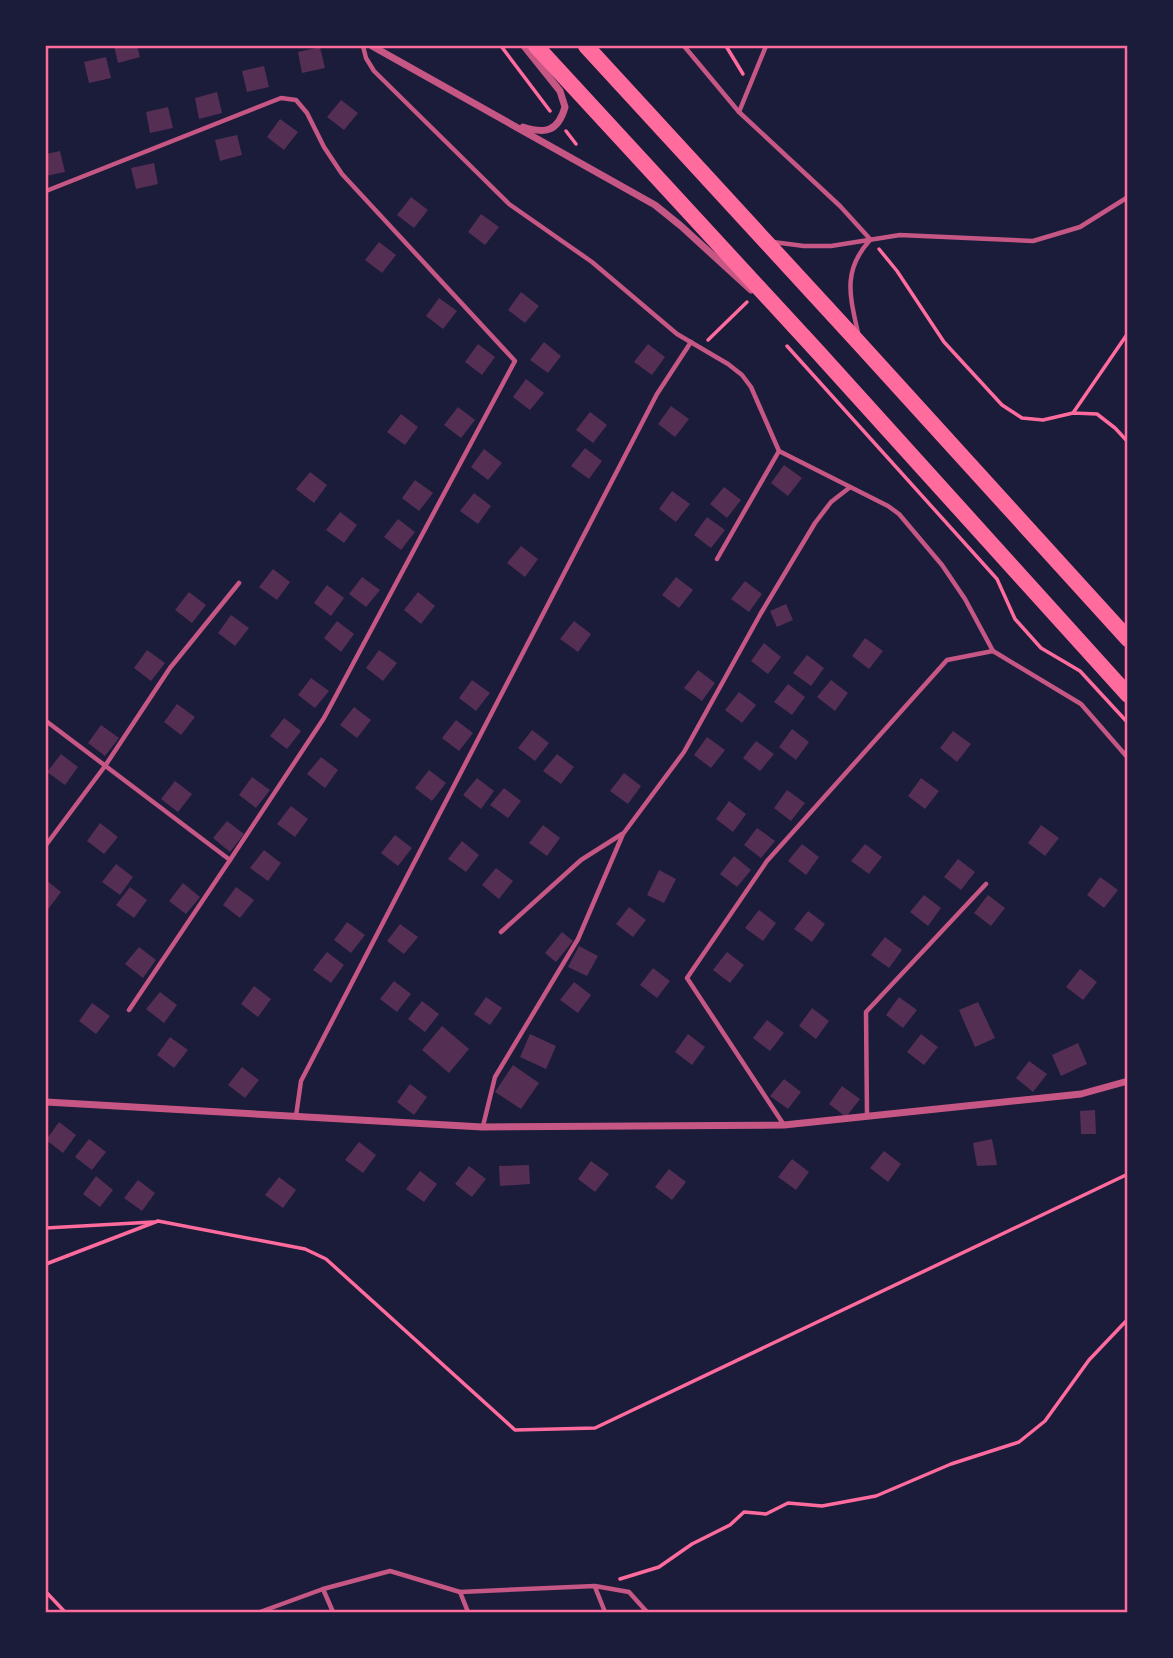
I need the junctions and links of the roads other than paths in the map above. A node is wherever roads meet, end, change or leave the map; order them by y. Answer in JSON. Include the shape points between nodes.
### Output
{"nodes":[{"id":1,"x":363,"y":46,"type":"edge"},
{"id":2,"x":372,"y":46,"type":"edge"},
{"id":3,"x":524,"y":46,"type":"edge"},
{"id":4,"x":536,"y":46,"type":"edge"},
{"id":5,"x":586,"y":46,"type":"edge"},
{"id":6,"x":684,"y":46,"type":"edge"},
{"id":7,"x":766,"y":46,"type":"edge"},
{"id":8,"x":739,"y":112,"type":"junction"},
{"id":9,"x":512,"y":123,"type":"junction"},
{"id":10,"x":46,"y":191,"type":"edge"},
{"id":11,"x":1128,"y":197,"type":"edge"},
{"id":12,"x":871,"y":239,"type":"junction"},
{"id":13,"x":766,"y":241,"type":"junction"},
{"id":14,"x":691,"y":342,"type":"junction"},
{"id":15,"x":859,"y":343,"type":"junction"},
{"id":16,"x":817,"y":351,"type":"junction"},
{"id":17,"x":779,"y":451,"type":"junction"},
{"id":18,"x":849,"y":488,"type":"junction"},
{"id":19,"x":717,"y":559,"type":"dead end"},
{"id":20,"x":239,"y":583,"type":"dead end"},
{"id":21,"x":1128,"y":639,"type":"edge"},
{"id":22,"x":993,"y":651,"type":"junction"},
{"id":23,"x":1128,"y":695,"type":"edge"},
{"id":24,"x":46,"y":721,"type":"edge"},
{"id":25,"x":1128,"y":758,"type":"edge"},
{"id":26,"x":105,"y":766,"type":"junction"},
{"id":27,"x":623,"y":834,"type":"junction"},
{"id":28,"x":46,"y":845,"type":"edge"},
{"id":29,"x":230,"y":860,"type":"junction"},
{"id":30,"x":986,"y":884,"type":"dead end"},
{"id":31,"x":501,"y":932,"type":"dead end"},
{"id":32,"x":129,"y":1010,"type":"dead end"},
{"id":33,"x":1128,"y":1081,"type":"edge"},
{"id":34,"x":46,"y":1102,"type":"edge"},
{"id":35,"x":867,"y":1115,"type":"junction"},
{"id":36,"x":296,"y":1116,"type":"junction"},
{"id":37,"x":784,"y":1125,"type":"junction"},
{"id":38,"x":482,"y":1127,"type":"junction"},
{"id":39,"x":595,"y":1586,"type":"junction"},
{"id":40,"x":323,"y":1589,"type":"junction"},
{"id":41,"x":460,"y":1592,"type":"junction"},
{"id":42,"x":260,"y":1612,"type":"edge"},
{"id":43,"x":333,"y":1612,"type":"edge"},
{"id":44,"x":468,"y":1612,"type":"edge"},
{"id":45,"x":605,"y":1612,"type":"edge"},
{"id":46,"x":648,"y":1612,"type":"edge"}],
"edges":[{"from":1,"to":14,"type":"lane","via":[[374,71],[509,204],[592,262]]},
{"from":2,"to":9,"type":"street"},
{"from":3,"to":9,"type":"street","via":[[560,91],[565,107],[559,121],[546,131]]},
{"from":4,"to":16,"type":"highway"},
{"from":5,"to":13,"type":"highway"},
{"from":6,"to":8,"type":"lane"},
{"from":7,"to":8,"type":"lane"},
{"from":8,"to":12,"type":"lane"},
{"from":9,"to":16,"type":"street","via":[[654,205]]},
{"from":10,"to":29,"type":"lane","via":[[281,98],[296,100],[342,174],[515,361],[324,718]]},
{"from":11,"to":12,"type":"lane","via":[[1080,227],[1033,241]]},
{"from":12,"to":13,"type":"lane","via":[[831,246]]},
{"from":12,"to":15,"type":"lane","via":[[850,275]]},
{"from":13,"to":15,"type":"highway"},
{"from":14,"to":17,"type":"lane","via":[[729,363],[747,381]]},
{"from":14,"to":36,"type":"lane","via":[[651,406],[301,1081]]},
{"from":15,"to":21,"type":"highway"},
{"from":16,"to":23,"type":"highway"},
{"from":17,"to":18,"type":"lane"},
{"from":17,"to":19,"type":"lane"},
{"from":18,"to":22,"type":"lane","via":[[899,514],[942,565]]},
{"from":18,"to":27,"type":"lane","via":[[815,523],[684,751]]},
{"from":20,"to":26,"type":"lane","via":[[170,668]]},
{"from":22,"to":25,"type":"lane","via":[[1081,705]]},
{"from":22,"to":37,"type":"lane","via":[[947,660],[767,861],[687,978]]},
{"from":24,"to":26,"type":"lane"},
{"from":26,"to":28,"type":"lane"},
{"from":26,"to":29,"type":"lane"},
{"from":27,"to":31,"type":"lane","via":[[581,860]]},
{"from":27,"to":38,"type":"lane","via":[[578,939],[495,1077]]},
{"from":29,"to":32,"type":"lane"},
{"from":30,"to":35,"type":"lane","via":[[866,1012]]},
{"from":33,"to":35,"type":"street","via":[[1081,1094]]},
{"from":34,"to":36,"type":"street"},
{"from":35,"to":37,"type":"street"},
{"from":36,"to":38,"type":"street"},
{"from":37,"to":38,"type":"street"},
{"from":39,"to":41,"type":"lane"},
{"from":39,"to":45,"type":"lane"},
{"from":39,"to":46,"type":"lane","via":[[629,1592]]},
{"from":40,"to":41,"type":"lane","via":[[390,1571]]},
{"from":40,"to":42,"type":"lane"},
{"from":40,"to":43,"type":"lane"},
{"from":41,"to":44,"type":"lane"}]}
